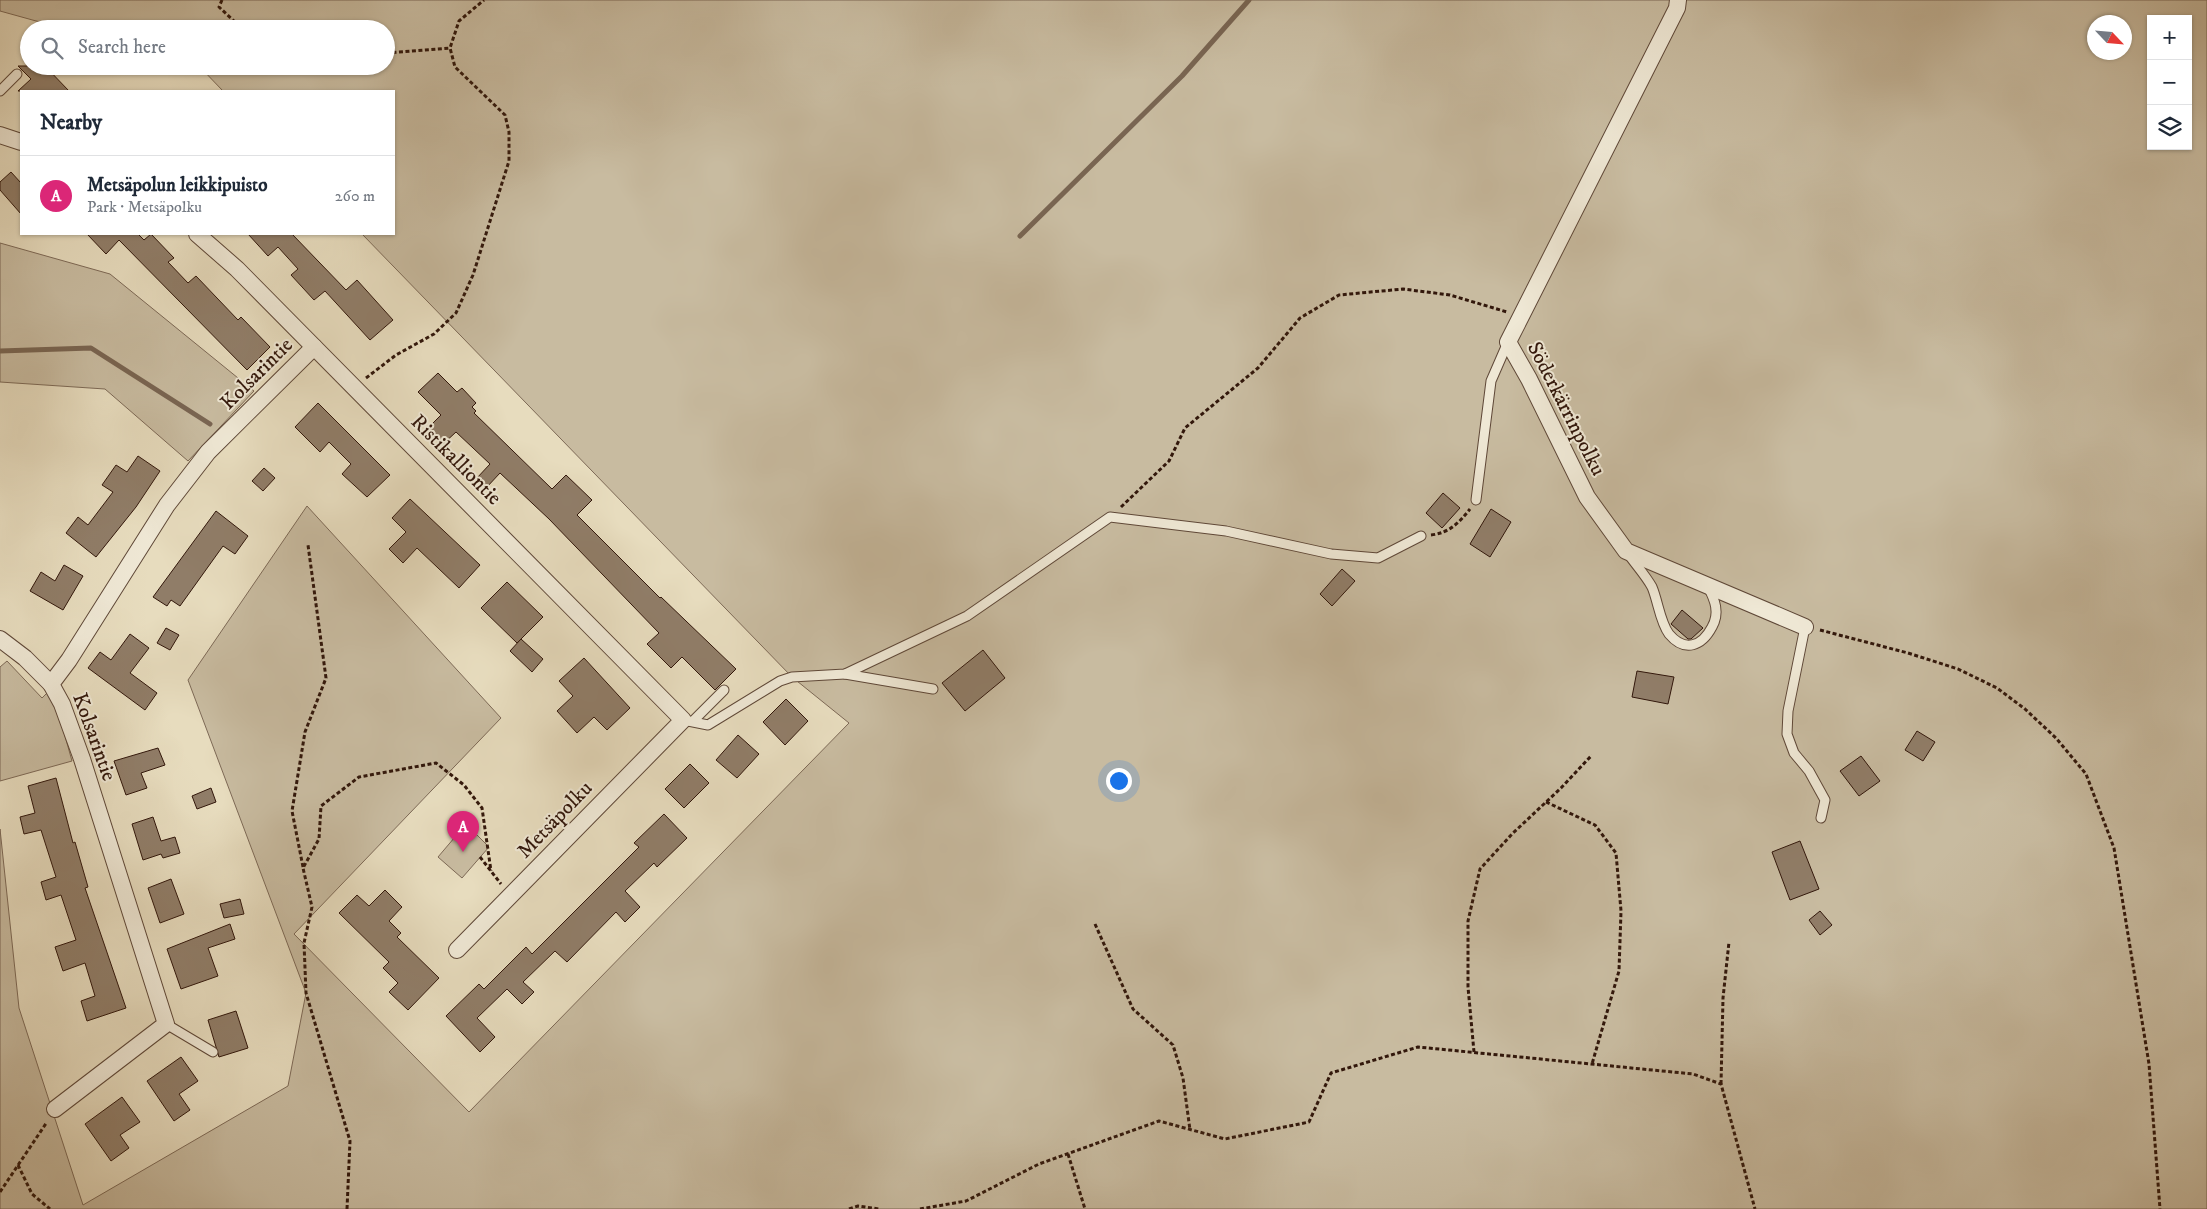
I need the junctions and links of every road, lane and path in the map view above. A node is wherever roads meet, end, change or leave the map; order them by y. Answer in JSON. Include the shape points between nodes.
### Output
{"nodes":[{"id":1,"x":222,"y":0,"type":"edge"},
{"id":2,"x":484,"y":0,"type":"edge"},
{"id":3,"x":1678,"y":0,"type":"edge"},
{"id":4,"x":233,"y":20,"type":"edge"},
{"id":5,"x":450,"y":48,"type":"junction"},
{"id":6,"x":395,"y":52,"type":"edge"},
{"id":7,"x":17,"y":74,"type":"dead end"},
{"id":8,"x":0,"y":91,"type":"edge"},
{"id":9,"x":0,"y":136,"type":"edge"},
{"id":10,"x":20,"y":142,"type":"edge"},
{"id":11,"x":198,"y":235,"type":"edge"},
{"id":12,"x":1521,"y":316,"type":"junction"},
{"id":13,"x":1508,"y":342,"type":"junction"},
{"id":14,"x":314,"y":347,"type":"junction"},
{"id":15,"x":356,"y":389,"type":"junction"},
{"id":16,"x":1476,"y":500,"type":"joint"},
{"id":17,"x":1110,"y":517,"type":"junction"},
{"id":18,"x":1421,"y":536,"type":"joint"},
{"id":19,"x":308,"y":545,"type":"dead end"},
{"id":20,"x":1626,"y":551,"type":"junction"},
{"id":21,"x":1707,"y":585,"type":"junction"},
{"id":22,"x":1805,"y":626,"type":"junction"},
{"id":23,"x":0,"y":639,"type":"edge"},
{"id":24,"x":845,"y":674,"type":"junction"},
{"id":25,"x":51,"y":684,"type":"junction"},
{"id":26,"x":933,"y":689,"type":"dead end"},
{"id":27,"x":724,"y":690,"type":"dead end"},
{"id":28,"x":688,"y":721,"type":"junction"},
{"id":29,"x":1592,"y":755,"type":"dead end"},
{"id":30,"x":1546,"y":802,"type":"junction"},
{"id":31,"x":1821,"y":818,"type":"dead end"},
{"id":32,"x":480,"y":857,"type":"dead end"},
{"id":33,"x":303,"y":868,"type":"junction"},
{"id":34,"x":491,"y":871,"type":"junction"},
{"id":35,"x":510,"y":896,"type":"junction"},
{"id":36,"x":1095,"y":924,"type":"dead end"},
{"id":37,"x":1728,"y":942,"type":"dead end"},
{"id":38,"x":457,"y":950,"type":"dead end"},
{"id":39,"x":166,"y":1024,"type":"junction"},
{"id":40,"x":213,"y":1052,"type":"dead end"},
{"id":41,"x":1474,"y":1052,"type":"junction"},
{"id":42,"x":1592,"y":1064,"type":"junction"},
{"id":43,"x":1721,"y":1084,"type":"junction"},
{"id":44,"x":55,"y":1109,"type":"joint"},
{"id":45,"x":1190,"y":1130,"type":"junction"},
{"id":46,"x":1068,"y":1154,"type":"junction"},
{"id":47,"x":18,"y":1165,"type":"junction"},
{"id":48,"x":0,"y":1192,"type":"edge"},
{"id":49,"x":50,"y":1209,"type":"edge"},
{"id":50,"x":347,"y":1209,"type":"edge"},
{"id":51,"x":849,"y":1209,"type":"edge"},
{"id":52,"x":879,"y":1209,"type":"edge"},
{"id":53,"x":920,"y":1209,"type":"edge"},
{"id":54,"x":1084,"y":1209,"type":"edge"},
{"id":55,"x":1755,"y":1209,"type":"edge"},
{"id":56,"x":2160,"y":1209,"type":"edge"}],
"edges":[{"from":1,"to":4,"type":"path","via":[[219,7]]},
{"from":2,"to":5,"type":"path","via":[[459,21]]},
{"from":3,"to":12,"type":"street","name":"Söderkärrinpolku","via":[[1634,96]]},
{"from":5,"to":6,"type":"path"},
{"from":5,"to":15,"type":"path","via":[[455,67],[505,115],[510,161],[456,313],[434,334],[396,355]]},
{"from":7,"to":8,"type":"lane"},
{"from":9,"to":10,"type":"street"},
{"from":11,"to":14,"type":"street","name":"Ristikalliontie"},
{"from":12,"to":13,"type":"street","name":"Söderkärrinpolku"},
{"from":12,"to":17,"type":"path","via":[[1450,295],[1403,289],[1339,295],[1300,318],[1258,368],[1185,428],[1169,461]]},
{"from":13,"to":16,"type":"lane","via":[[1491,381]]},
{"from":13,"to":20,"type":"street","name":"Söderkärrinpolku","via":[[1587,497]]},
{"from":14,"to":15,"type":"street","name":"Ristikalliontie"},
{"from":14,"to":25,"type":"street","name":"Kolsarintie","via":[[202,459],[167,505]]},
{"from":15,"to":28,"type":"street","name":"Ristikalliontie"},
{"from":16,"to":18,"type":"path","via":[[1459,522],[1442,534]]},
{"from":17,"to":18,"type":"lane","via":[[1226,531],[1331,554],[1378,558]]},
{"from":17,"to":24,"type":"lane","via":[[967,616]]},
{"from":19,"to":33,"type":"path","via":[[326,678],[306,732],[292,811]]},
{"from":20,"to":21,"type":"street"},
{"from":20,"to":21,"type":"lane","via":[[1650,584],[1669,634],[1690,646],[1700,643],[1716,621],[1716,602]]},
{"from":21,"to":22,"type":"street"},
{"from":22,"to":31,"type":"lane","via":[[1788,711],[1788,734],[1794,753],[1809,771],[1825,800]]},
{"from":22,"to":56,"type":"path","via":[[1958,669],[1997,688],[2026,709],[2086,774],[2114,848],[2150,1064]]},
{"from":23,"to":25,"type":"street"},
{"from":24,"to":26,"type":"lane"},
{"from":24,"to":28,"type":"lane","via":[[792,677],[708,724]]},
{"from":25,"to":39,"type":"street","name":"Kolsarintie","via":[[62,704],[82,759]]},
{"from":27,"to":28,"type":"lane"},
{"from":28,"to":35,"type":"street","name":"Metsäpolku"},
{"from":29,"to":30,"type":"path"},
{"from":30,"to":41,"type":"path","via":[[1480,869],[1468,921],[1468,987]]},
{"from":30,"to":42,"type":"path","via":[[1595,825],[1616,853],[1621,911],[1619,971]]},
{"from":32,"to":34,"type":"path"},
{"from":33,"to":34,"type":"path","via":[[318,839],[321,806],[359,777],[436,763],[464,786],[482,808]]},
{"from":33,"to":50,"type":"path","via":[[312,907],[304,943],[306,993],[350,1141]]},
{"from":34,"to":35,"type":"path"},
{"from":35,"to":38,"type":"street","name":"Metsäpolku"},
{"from":36,"to":45,"type":"path","via":[[1132,1009],[1173,1045],[1183,1078]]},
{"from":37,"to":43,"type":"path"},
{"from":39,"to":40,"type":"lane"},
{"from":39,"to":44,"type":"street"},
{"from":41,"to":42,"type":"path"},
{"from":41,"to":45,"type":"path","via":[[1418,1046],[1331,1073],[1309,1122],[1225,1139]]},
{"from":42,"to":43,"type":"path","via":[[1693,1074]]},
{"from":43,"to":55,"type":"path"},
{"from":44,"to":47,"type":"path"},
{"from":45,"to":46,"type":"path","via":[[1159,1121]]},
{"from":46,"to":53,"type":"path","via":[[1039,1164],[966,1201]]},
{"from":46,"to":54,"type":"path"},
{"from":47,"to":48,"type":"path"},
{"from":47,"to":49,"type":"path","via":[[32,1194]]},
{"from":51,"to":52,"type":"path","via":[[858,1206]]}]}
